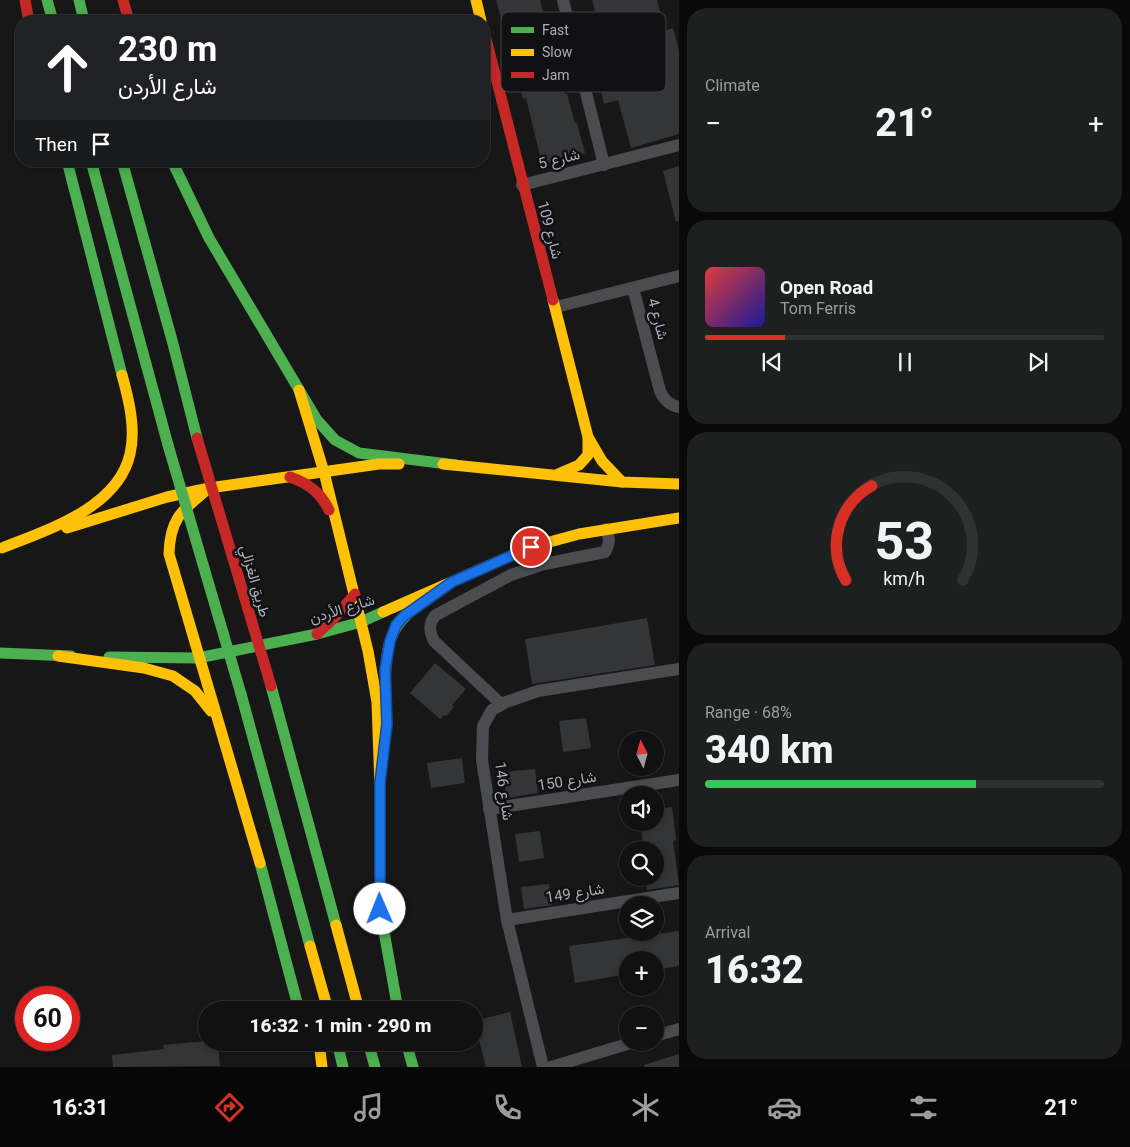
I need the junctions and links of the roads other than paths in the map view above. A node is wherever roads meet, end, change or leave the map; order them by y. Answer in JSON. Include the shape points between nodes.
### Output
{"nodes":[{"id":1,"x":25,"y":0,"type":"edge"},
{"id":2,"x":47,"y":0,"type":"edge"},
{"id":3,"x":78,"y":0,"type":"edge"},
{"id":4,"x":123,"y":0,"type":"edge"},
{"id":5,"x":476,"y":0,"type":"edge"},
{"id":6,"x":29,"y":15,"type":"edge"},
{"id":7,"x":51,"y":15,"type":"edge"},
{"id":8,"x":82,"y":15,"type":"edge"},
{"id":9,"x":127,"y":15,"type":"edge"},
{"id":10,"x":480,"y":15,"type":"edge"},
{"id":11,"x":490,"y":55,"type":"edge"},
{"id":12,"x":586,"y":92,"type":"edge"},
{"id":13,"x":679,"y":145,"type":"edge"},
{"id":14,"x":604,"y":165,"type":"junction"},
{"id":15,"x":69,"y":167,"type":"edge"},
{"id":16,"x":93,"y":167,"type":"edge"},
{"id":17,"x":124,"y":167,"type":"edge"},
{"id":18,"x":175,"y":167,"type":"edge"},
{"id":19,"x":522,"y":185,"type":"junction"},
{"id":20,"x":679,"y":276,"type":"edge"},
{"id":21,"x":633,"y":288,"type":"junction"},
{"id":22,"x":556,"y":307,"type":"junction"},
{"id":23,"x":299,"y":390,"type":"junction"},
{"id":24,"x":679,"y":408,"type":"edge"},
{"id":25,"x":588,"y":437,"type":"junction"},
{"id":26,"x":456,"y":465,"type":"junction"},
{"id":27,"x":324,"y":472,"type":"junction"},
{"id":28,"x":552,"y":476,"type":"junction"},
{"id":29,"x":290,"y":477,"type":"junction"},
{"id":30,"x":622,"y":482,"type":"junction"},
{"id":31,"x":679,"y":484,"type":"edge"},
{"id":32,"x":209,"y":488,"type":"junction"},
{"id":33,"x":679,"y":518,"type":"edge"},
{"id":34,"x":606,"y":529,"type":"junction"},
{"id":35,"x":340,"y":534,"type":"junction"},
{"id":36,"x":1,"y":548,"type":"edge"},
{"id":37,"x":452,"y":582,"type":"junction"},
{"id":38,"x":355,"y":594,"type":"junction"},
{"id":39,"x":361,"y":622,"type":"junction"},
{"id":40,"x":317,"y":634,"type":"junction"},
{"id":41,"x":0,"y":653,"type":"edge"},
{"id":42,"x":58,"y":656,"type":"junction"},
{"id":43,"x":198,"y":658,"type":"junction"},
{"id":44,"x":679,"y":669,"type":"edge"},
{"id":45,"x":501,"y":704,"type":"junction"},
{"id":46,"x":222,"y":737,"type":"junction"},
{"id":47,"x":679,"y":780,"type":"edge"},
{"id":48,"x":380,"y":783,"type":"junction"},
{"id":49,"x":270,"y":797,"type":"junction"},
{"id":50,"x":489,"y":809,"type":"junction"},
{"id":51,"x":679,"y":894,"type":"edge"},
{"id":52,"x":507,"y":920,"type":"junction"},
{"id":53,"x":302,"y":962,"type":"dead end"},
{"id":54,"x":297,"y":1001,"type":"edge"},
{"id":55,"x":326,"y":1001,"type":"edge"},
{"id":56,"x":357,"y":1001,"type":"edge"},
{"id":57,"x":396,"y":1001,"type":"edge"},
{"id":58,"x":679,"y":1029,"type":"edge"},
{"id":59,"x":664,"y":1033,"type":"edge"},
{"id":60,"x":619,"y":1047,"type":"edge"},
{"id":61,"x":310,"y":1051,"type":"edge"},
{"id":62,"x":320,"y":1051,"type":"edge"},
{"id":63,"x":340,"y":1051,"type":"edge"},
{"id":64,"x":371,"y":1051,"type":"edge"},
{"id":65,"x":409,"y":1051,"type":"edge"},
{"id":66,"x":314,"y":1067,"type":"edge"},
{"id":67,"x":322,"y":1067,"type":"edge"},
{"id":68,"x":344,"y":1067,"type":"edge"},
{"id":69,"x":375,"y":1067,"type":"edge"},
{"id":70,"x":413,"y":1067,"type":"edge"},
{"id":71,"x":542,"y":1067,"type":"edge"},
{"id":72,"x":551,"y":1067,"type":"edge"}],
"edges":[{"from":1,"to":6,"type":"main road"},
{"from":2,"to":7,"type":"main road"},
{"from":3,"to":8,"type":"main road"},
{"from":4,"to":9,"type":"main road"},
{"from":5,"to":10,"type":"main road"},
{"from":11,"to":19,"type":"main road","name":"شارع 109"},
{"from":12,"to":14,"type":"street","name":"شارع 5"},
{"from":13,"to":14,"type":"street","name":"شارع 5"},
{"from":14,"to":19,"type":"street","name":"شارع 5"},
{"from":15,"to":36,"type":"main road","via":[[126,386],[131,450],[120,478],[97,502],[51,528]]},
{"from":16,"to":49,"type":"main road","bridge":true,"via":[[168,445]]},
{"from":17,"to":56,"type":"main road","name":"طريق الغزالي","bridge":true},
{"from":18,"to":23,"type":"main road","via":[[209,238]]},
{"from":19,"to":22,"type":"main road","name":"شارع 109"},
{"from":20,"to":21,"type":"street","name":"شارع 4"},
{"from":21,"to":22,"type":"street","name":"شارع 4"},
{"from":21,"to":24,"type":"street","name":"شارع 4","via":[[660,391],[670,405]]},
{"from":22,"to":25,"type":"main road","name":"شارع 109"},
{"from":23,"to":26,"type":"main road","via":[[325,431],[345,447],[359,453]]},
{"from":23,"to":27,"type":"main road"},
{"from":25,"to":28,"type":"main road","name":"شارع 109","via":[[588,455],[579,466]]},
{"from":25,"to":30,"type":"main road","name":"شارع 109","via":[[606,468]]},
{"from":26,"to":27,"type":"main road","via":[[379,464]]},
{"from":26,"to":28,"type":"main road"},
{"from":27,"to":29,"type":"main road"},
{"from":27,"to":35,"type":"main road"},
{"from":28,"to":30,"type":"main road"},
{"from":29,"to":32,"type":"main road"},
{"from":29,"to":35,"type":"main road","via":[[308,482],[317,491]]},
{"from":30,"to":31,"type":"main road"},
{"from":32,"to":36,"type":"main road","via":[[168,497]]},
{"from":32,"to":43,"type":"main road","via":[[173,522],[168,541]]},
{"from":33,"to":34,"type":"main road","name":"شارع الأردن"},
{"from":34,"to":37,"type":"main road","name":"شارع الأردن","via":[[531,547]]},
{"from":34,"to":45,"type":"street","via":[[610,539],[605,552],[544,564],[511,575],[431,620],[430,632],[434,641]]},
{"from":35,"to":38,"type":"main road"},
{"from":37,"to":39,"type":"main road","name":"شارع الأردن"},
{"from":37,"to":48,"type":"main road","via":[[404,616],[396,625],[390,641],[385,670],[387,724]]},
{"from":38,"to":39,"type":"main road"},
{"from":38,"to":40,"type":"main road"},
{"from":39,"to":40,"type":"main road","name":"شارع الأردن"},
{"from":39,"to":48,"type":"main road","via":[[377,702]]},
{"from":40,"to":43,"type":"main road","name":"شارع الأردن"},
{"from":41,"to":42,"type":"main road","name":"شارع الأردن"},
{"from":42,"to":43,"type":"main road","name":"شارع الأردن"},
{"from":42,"to":46,"type":"main road","via":[[144,668],[173,676],[195,691],[211,711]]},
{"from":43,"to":46,"type":"main road"},
{"from":44,"to":45,"type":"street","name":"شارع 146","via":[[538,691]]},
{"from":45,"to":50,"type":"street","name":"شارع 146","via":[[492,710],[483,726],[482,760]]},
{"from":46,"to":54,"type":"main road"},
{"from":47,"to":50,"type":"street","name":"شارع 150"},
{"from":48,"to":57,"type":"main road","via":[[380,909]]},
{"from":49,"to":53,"type":"main road"},
{"from":49,"to":55,"type":"main road"},
{"from":50,"to":52,"type":"street","name":"شارع 146"},
{"from":51,"to":52,"type":"street","name":"شارع 149"},
{"from":52,"to":71,"type":"street","name":"شارع 146"},
{"from":58,"to":59,"type":"street"},
{"from":60,"to":72,"type":"street"},
{"from":61,"to":66,"type":"main road"},
{"from":62,"to":67,"type":"main road"},
{"from":63,"to":68,"type":"main road"},
{"from":64,"to":69,"type":"main road"},
{"from":65,"to":70,"type":"main road"}]}
